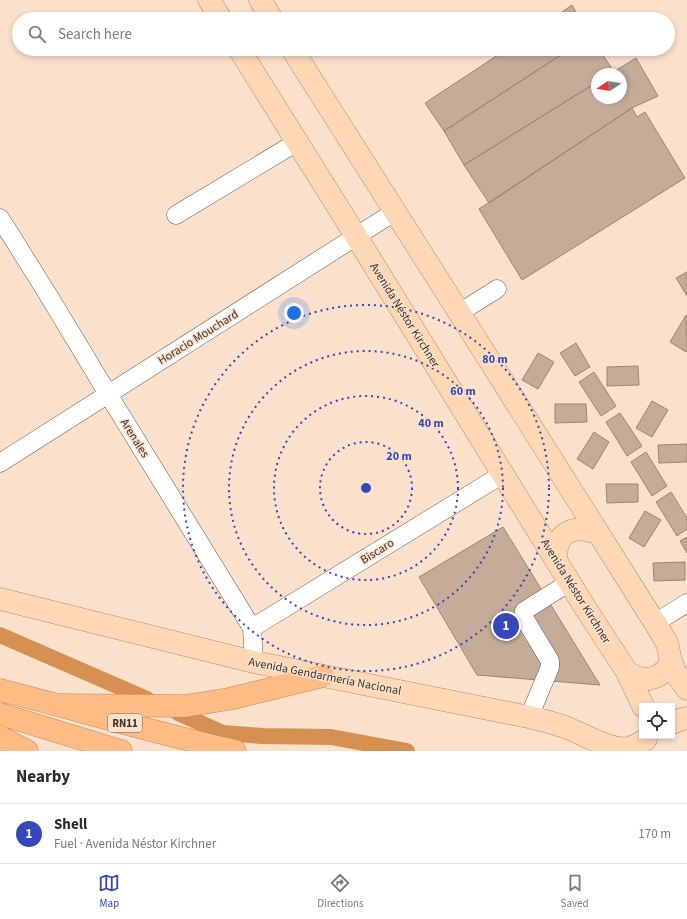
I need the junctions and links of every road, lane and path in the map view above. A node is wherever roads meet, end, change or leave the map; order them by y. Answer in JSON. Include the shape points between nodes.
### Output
{"nodes":[{"id":1,"x":209,"y":0,"type":"edge"},
{"id":2,"x":260,"y":0,"type":"edge"},
{"id":3,"x":217,"y":12,"type":"edge"},
{"id":4,"x":268,"y":12,"type":"edge"},
{"id":5,"x":244,"y":56,"type":"edge"},
{"id":6,"x":296,"y":56,"type":"edge"},
{"id":7,"x":297,"y":142,"type":"junction"},
{"id":8,"x":396,"y":211,"type":"junction"},
{"id":9,"x":176,"y":215,"type":"dead end"},
{"id":10,"x":0,"y":218,"type":"edge"},
{"id":11,"x":356,"y":236,"type":"junction"},
{"id":12,"x":497,"y":289,"type":"dead end"},
{"id":13,"x":459,"y":313,"type":"junction"},
{"id":14,"x":108,"y":394,"type":"junction"},
{"id":15,"x":0,"y":463,"type":"edge"},
{"id":16,"x":503,"y":474,"type":"junction"},
{"id":17,"x":599,"y":534,"type":"junction"},
{"id":18,"x":556,"y":560,"type":"junction"},
{"id":19,"x":570,"y":582,"type":"junction"},
{"id":20,"x":0,"y":599,"type":"edge"},
{"id":21,"x":687,"y":603,"type":"edge"},
{"id":22,"x":655,"y":623,"type":"junction"},
{"id":23,"x":252,"y":628,"type":"junction"},
{"id":24,"x":671,"y":661,"type":"junction"},
{"id":25,"x":254,"y":662,"type":"junction"},
{"id":26,"x":627,"y":672,"type":"junction"},
{"id":27,"x":323,"y":676,"type":"junction"},
{"id":28,"x":687,"y":689,"type":"edge"},
{"id":29,"x":0,"y":690,"type":"edge"},
{"id":30,"x":642,"y":703,"type":"edge"},
{"id":31,"x":60,"y":705,"type":"junction"},
{"id":32,"x":0,"y":714,"type":"edge"},
{"id":33,"x":529,"y":717,"type":"junction"},
{"id":34,"x":687,"y":718,"type":"edge"},
{"id":35,"x":675,"y":722,"type":"edge"},
{"id":36,"x":0,"y":737,"type":"edge"},
{"id":37,"x":645,"y":742,"type":"edge"},
{"id":38,"x":27,"y":751,"type":"edge"},
{"id":39,"x":121,"y":751,"type":"edge"},
{"id":40,"x":234,"y":751,"type":"edge"}],
"edges":[{"from":1,"to":3,"type":"main road"},
{"from":2,"to":4,"type":"main road"},
{"from":5,"to":7,"type":"main road","name":"Avenida Néstor Kirchner"},
{"from":6,"to":8,"type":"main road"},
{"from":7,"to":9,"type":"street"},
{"from":7,"to":11,"type":"main road","name":"Avenida Néstor Kirchner"},
{"from":8,"to":11,"type":"street","name":"Horacio Mouchard"},
{"from":8,"to":13,"type":"main road"},
{"from":10,"to":14,"type":"street","name":"Arenales"},
{"from":11,"to":14,"type":"street","name":"Horacio Mouchard"},
{"from":11,"to":16,"type":"main road","name":"Avenida Néstor Kirchner"},
{"from":12,"to":13,"type":"street"},
{"from":13,"to":17,"type":"main road"},
{"from":14,"to":15,"type":"street","name":"Horacio Mouchard"},
{"from":14,"to":23,"type":"street","name":"Arenales"},
{"from":16,"to":18,"type":"main road","name":"Avenida Néstor Kirchner"},
{"from":16,"to":23,"type":"street","name":"Biscaro"},
{"from":17,"to":18,"type":"main road","via":[[589,530],[569,531],[558,542]]},
{"from":17,"to":22,"type":"main road"},
{"from":18,"to":19,"type":"main road","name":"Avenida Néstor Kirchner"},
{"from":19,"to":26,"type":"main road","name":"Avenida Néstor Kirchner"},
{"from":19,"to":33,"type":"street","via":[[524,611],[523,616],[550,661],[550,667]]},
{"from":20,"to":25,"type":"main road","name":"Avenida Gendarmería Nacional"},
{"from":21,"to":22,"type":"street"},
{"from":22,"to":24,"type":"main road","via":[[667,643]]},
{"from":23,"to":25,"type":"street","name":"Arenales"},
{"from":24,"to":26,"type":"main road","via":[[666,670],[649,679],[638,678]]},
{"from":24,"to":28,"type":"main road","via":[[676,674]]},
{"from":25,"to":27,"type":"main road","name":"Avenida Gendarmería Nacional"},
{"from":26,"to":30,"type":"main road","name":"Avenida Néstor Kirchner"},
{"from":27,"to":31,"type":"highway","via":[[229,699],[185,706]]},
{"from":27,"to":33,"type":"main road","name":"Avenida Gendarmería Nacional"},
{"from":29,"to":31,"type":"highway","number":"RN11"},
{"from":31,"to":40,"type":"highway","number":"RN11"},
{"from":32,"to":39,"type":"highway","number":"RN11"},
{"from":33,"to":37,"type":"main road","name":"Avenida Gendarmería Nacional","via":[[564,726],[600,744],[615,748],[628,748]]},
{"from":34,"to":35,"type":"main road"},
{"from":36,"to":38,"type":"highway"}]}
